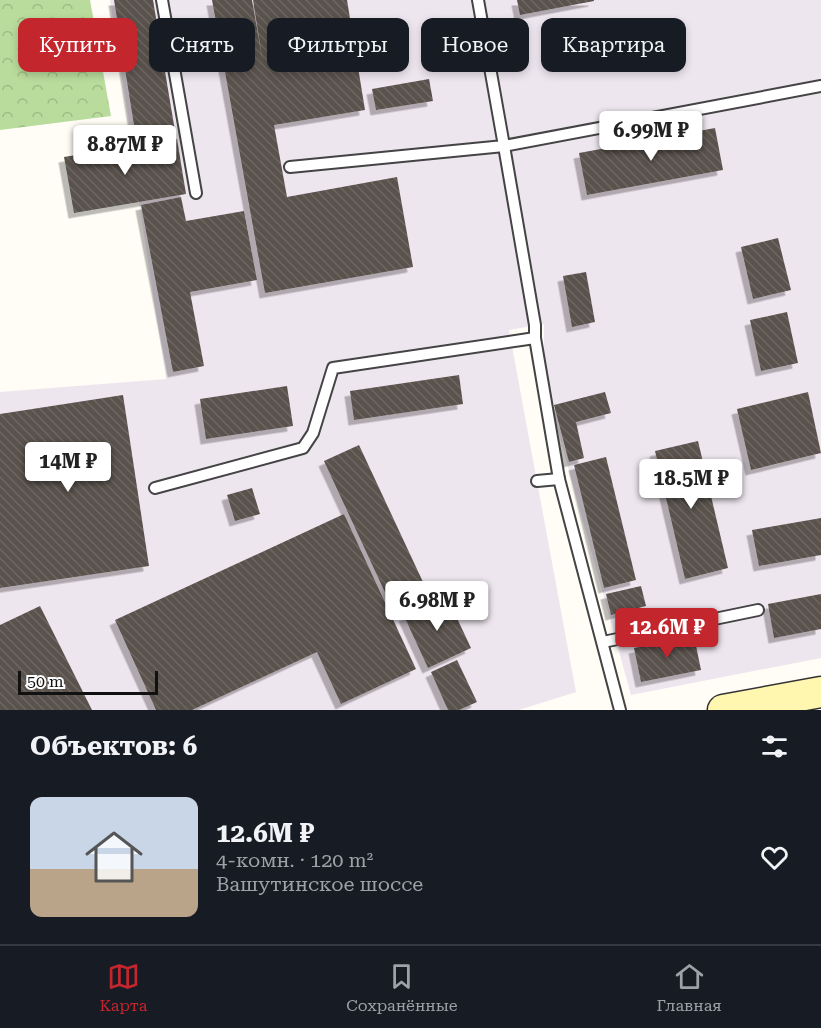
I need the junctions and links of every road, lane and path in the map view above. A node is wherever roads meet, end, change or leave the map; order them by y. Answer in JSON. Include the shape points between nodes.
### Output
{"nodes":[{"id":1,"x":162,"y":0,"type":"edge"},
{"id":2,"x":478,"y":0,"type":"edge"},
{"id":3,"x":821,"y":86,"type":"edge"},
{"id":4,"x":504,"y":146,"type":"junction"},
{"id":5,"x":290,"y":167,"type":"dead end"},
{"id":6,"x":196,"y":194,"type":"dead end"},
{"id":7,"x":535,"y":338,"type":"junction"},
{"id":8,"x":559,"y":480,"type":"junction"},
{"id":9,"x":537,"y":481,"type":"dead end"},
{"id":10,"x":155,"y":488,"type":"dead end"},
{"id":11,"x":758,"y":610,"type":"dead end"},
{"id":12,"x":603,"y":642,"type":"junction"},
{"id":13,"x":821,"y":692,"type":"edge"},
{"id":14,"x":620,"y":710,"type":"edge"},
{"id":15,"x":723,"y":710,"type":"edge"}],
"edges":[{"from":1,"to":6,"type":"lane"},
{"from":2,"to":4,"type":"lane"},
{"from":3,"to":4,"type":"lane"},
{"from":4,"to":5,"type":"lane"},
{"from":4,"to":7,"type":"lane"},
{"from":7,"to":8,"type":"lane"},
{"from":7,"to":10,"type":"lane","via":[[333,368],[314,433],[303,448]]},
{"from":8,"to":9,"type":"lane"},
{"from":8,"to":12,"type":"lane"},
{"from":11,"to":12,"type":"lane"},
{"from":12,"to":14,"type":"lane"},
{"from":13,"to":15,"type":"street"}]}
